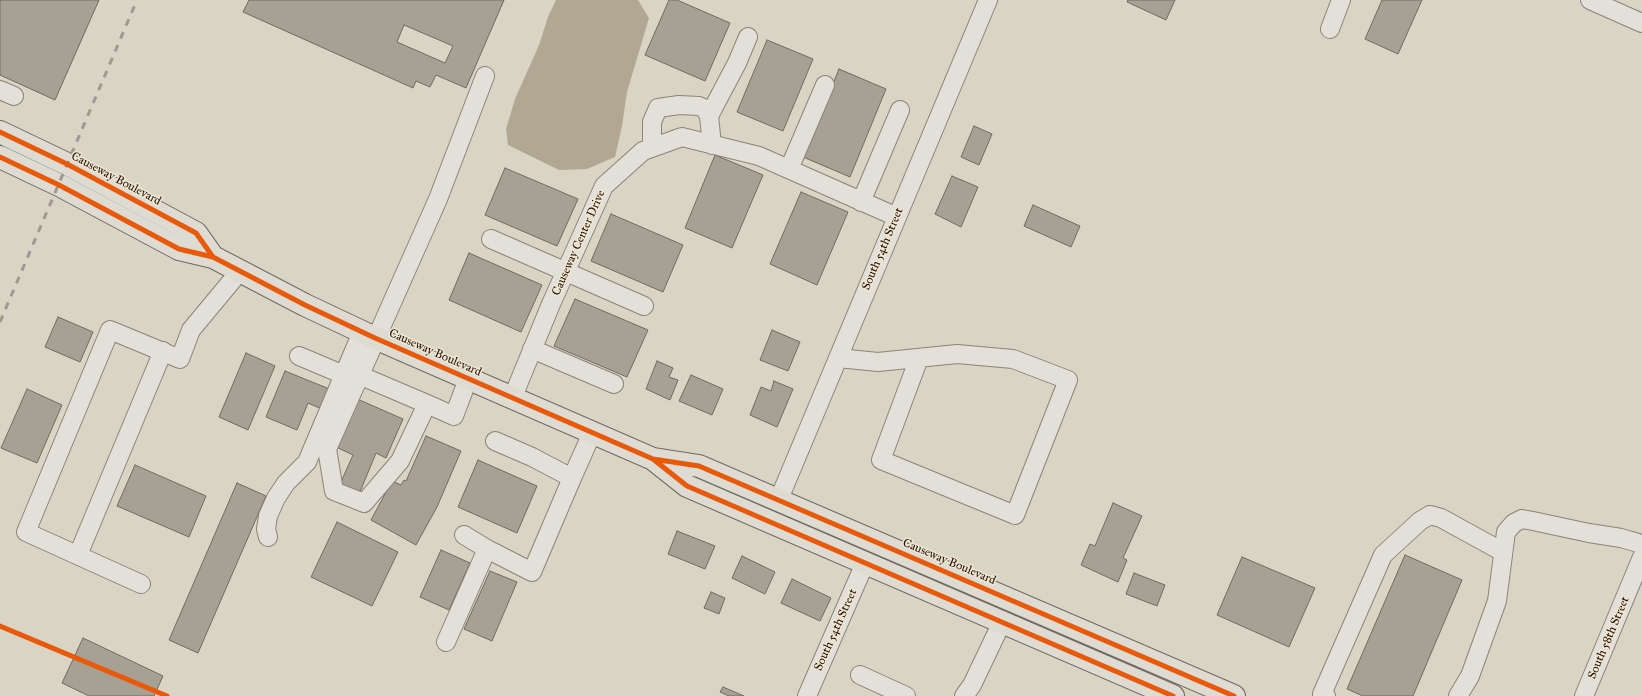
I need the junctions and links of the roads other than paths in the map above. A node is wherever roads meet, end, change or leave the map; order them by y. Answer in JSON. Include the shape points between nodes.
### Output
{"nodes":[{"id":1,"x":988,"y":0,"type":"edge"},
{"id":2,"x":1341,"y":0,"type":"edge"},
{"id":3,"x":1590,"y":0,"type":"edge"},
{"id":4,"x":1642,"y":23,"type":"edge"},
{"id":5,"x":1330,"y":28,"type":"dead end"},
{"id":6,"x":748,"y":38,"type":"dead end"},
{"id":7,"x":485,"y":76,"type":"dead end"},
{"id":8,"x":825,"y":85,"type":"dead end"},
{"id":9,"x":900,"y":110,"type":"dead end"},
{"id":10,"x":709,"y":116,"type":"junction"},
{"id":11,"x":0,"y":132,"type":"edge"},
{"id":12,"x":712,"y":145,"type":"junction"},
{"id":13,"x":652,"y":148,"type":"junction"},
{"id":14,"x":0,"y":157,"type":"edge"},
{"id":15,"x":789,"y":169,"type":"junction"},
{"id":16,"x":861,"y":202,"type":"junction"},
{"id":17,"x":897,"y":217,"type":"junction"},
{"id":18,"x":491,"y":239,"type":"dead end"},
{"id":19,"x":213,"y":257,"type":"junction"},
{"id":20,"x":240,"y":271,"type":"junction"},
{"id":21,"x":566,"y":272,"type":"junction"},
{"id":22,"x":644,"y":306,"type":"dead end"},
{"id":23,"x":369,"y":335,"type":"junction"},
{"id":24,"x":532,"y":349,"type":"junction"},
{"id":25,"x":164,"y":351,"type":"junction"},
{"id":26,"x":299,"y":356,"type":"dead end"},
{"id":27,"x":838,"y":358,"type":"junction"},
{"id":28,"x":919,"y":358,"type":"junction"},
{"id":29,"x":352,"y":375,"type":"junction"},
{"id":30,"x":468,"y":379,"type":"junction"},
{"id":31,"x":614,"y":384,"type":"dead end"},
{"id":32,"x":512,"y":398,"type":"junction"},
{"id":33,"x":427,"y":404,"type":"junction"},
{"id":34,"x":592,"y":433,"type":"junction"},
{"id":35,"x":495,"y":441,"type":"dead end"},
{"id":36,"x":653,"y":459,"type":"junction"},
{"id":37,"x":572,"y":478,"type":"junction"},
{"id":38,"x":677,"y":478,"type":"junction"},
{"id":39,"x":779,"y":499,"type":"junction"},
{"id":40,"x":464,"y":535,"type":"dead end"},
{"id":41,"x":268,"y":537,"type":"dead end"},
{"id":42,"x":1642,"y":544,"type":"edge"},
{"id":43,"x":487,"y":549,"type":"junction"},
{"id":44,"x":1503,"y":552,"type":"junction"},
{"id":45,"x":78,"y":555,"type":"junction"},
{"id":46,"x":1642,"y":557,"type":"edge"},
{"id":47,"x":865,"y":563,"type":"junction"},
{"id":48,"x":141,"y":584,"type":"dead end"},
{"id":49,"x":1054,"y":618,"type":"junction"},
{"id":50,"x":1002,"y":622,"type":"junction"},
{"id":51,"x":446,"y":642,"type":"dead end"},
{"id":52,"x":860,"y":675,"type":"dead end"},
{"id":53,"x":807,"y":696,"type":"edge"},
{"id":54,"x":906,"y":696,"type":"edge"},
{"id":55,"x":964,"y":696,"type":"edge"},
{"id":56,"x":1173,"y":696,"type":"edge"},
{"id":57,"x":1234,"y":696,"type":"edge"},
{"id":58,"x":1326,"y":696,"type":"edge"},
{"id":59,"x":1458,"y":696,"type":"edge"},
{"id":60,"x":1584,"y":696,"type":"edge"}],
"edges":[{"from":1,"to":17,"type":"street","name":"South 54th Street"},
{"from":2,"to":5,"type":"street"},
{"from":3,"to":4,"type":"street"},
{"from":6,"to":10,"type":"street"},
{"from":7,"to":23,"type":"street","via":[[438,199]]},
{"from":8,"to":15,"type":"street"},
{"from":9,"to":16,"type":"street"},
{"from":10,"to":12,"type":"street"},
{"from":10,"to":13,"type":"street","via":[[705,109],[699,106],[658,108],[652,122]]},
{"from":11,"to":19,"type":"main road","name":"Causeway Boulevard","via":[[67,164],[196,233]]},
{"from":12,"to":13,"type":"street","name":"Causeway Center Drive","via":[[682,137]]},
{"from":12,"to":15,"type":"street","name":"Causeway Center Drive","via":[[759,156]]},
{"from":13,"to":21,"type":"street","name":"Causeway Center Drive","via":[[643,151],[604,186]]},
{"from":14,"to":19,"type":"main road","name":"Causeway Boulevard","via":[[59,185],[179,250]]},
{"from":15,"to":16,"type":"street","name":"Causeway Center Drive"},
{"from":16,"to":17,"type":"street","name":"Causeway Center Drive"},
{"from":17,"to":27,"type":"street","name":"South 54th Street"},
{"from":18,"to":21,"type":"street"},
{"from":19,"to":20,"type":"main road","name":"Causeway Boulevard"},
{"from":20,"to":23,"type":"main road","name":"Causeway Boulevard"},
{"from":20,"to":25,"type":"street","via":[[191,330],[180,359]]},
{"from":21,"to":22,"type":"street"},
{"from":21,"to":24,"type":"street","name":"Causeway Center Drive"},
{"from":23,"to":29,"type":"street"},
{"from":23,"to":30,"type":"main road","name":"Causeway Boulevard"},
{"from":24,"to":31,"type":"street"},
{"from":24,"to":32,"type":"street","name":"Causeway Center Drive"},
{"from":25,"to":45,"type":"street"},
{"from":25,"to":45,"type":"street","via":[[110,330],[26,532]]},
{"from":26,"to":29,"type":"street"},
{"from":27,"to":28,"type":"street","via":[[878,362]]},
{"from":27,"to":39,"type":"street","name":"South 54th Street"},
{"from":28,"to":28,"type":"street","via":[[957,354],[1013,359],[1068,380],[1015,515],[881,460]]},
{"from":29,"to":33,"type":"street"},
{"from":29,"to":33,"type":"street","via":[[327,449],[334,490],[364,503],[400,461]]},
{"from":29,"to":41,"type":"street","via":[[307,462],[286,483],[276,498],[268,516]]},
{"from":30,"to":32,"type":"main road","name":"Causeway Boulevard"},
{"from":30,"to":33,"type":"street","via":[[454,416]]},
{"from":32,"to":34,"type":"main road","name":"Causeway Boulevard"},
{"from":34,"to":36,"type":"main road","name":"Causeway Boulevard"},
{"from":34,"to":37,"type":"street"},
{"from":35,"to":37,"type":"street","via":[[532,456]]},
{"from":36,"to":38,"type":"main road","name":"Causeway Boulevard"},
{"from":36,"to":39,"type":"main road","name":"Causeway Boulevard","via":[[699,466]]},
{"from":37,"to":43,"type":"street","via":[[532,572]]},
{"from":38,"to":39,"type":"main road","via":[[710,482],[764,505],[771,506]]},
{"from":38,"to":47,"type":"main road","name":"Causeway Boulevard","via":[[687,486]]},
{"from":39,"to":49,"type":"main road","name":"Causeway Boulevard"},
{"from":40,"to":43,"type":"street"},
{"from":42,"to":44,"type":"street","via":[[1522,519],[1506,532]]},
{"from":43,"to":51,"type":"street"},
{"from":44,"to":58,"type":"street","via":[[1442,518],[1430,515],[1420,521],[1383,555],[1322,694]]},
{"from":44,"to":59,"type":"street","via":[[1498,601],[1470,676]]},
{"from":45,"to":48,"type":"street"},
{"from":46,"to":60,"type":"street","name":"South 58th Street"},
{"from":47,"to":49,"type":"main road","via":[[874,556],[1038,623],[1043,624]]},
{"from":47,"to":50,"type":"main road","name":"Causeway Boulevard"},
{"from":47,"to":53,"type":"street","name":"South 54th Street"},
{"from":49,"to":57,"type":"main road","name":"Causeway Boulevard"},
{"from":50,"to":55,"type":"street","via":[[972,685]]},
{"from":50,"to":56,"type":"main road","name":"Causeway Boulevard"},
{"from":52,"to":54,"type":"street"}]}
